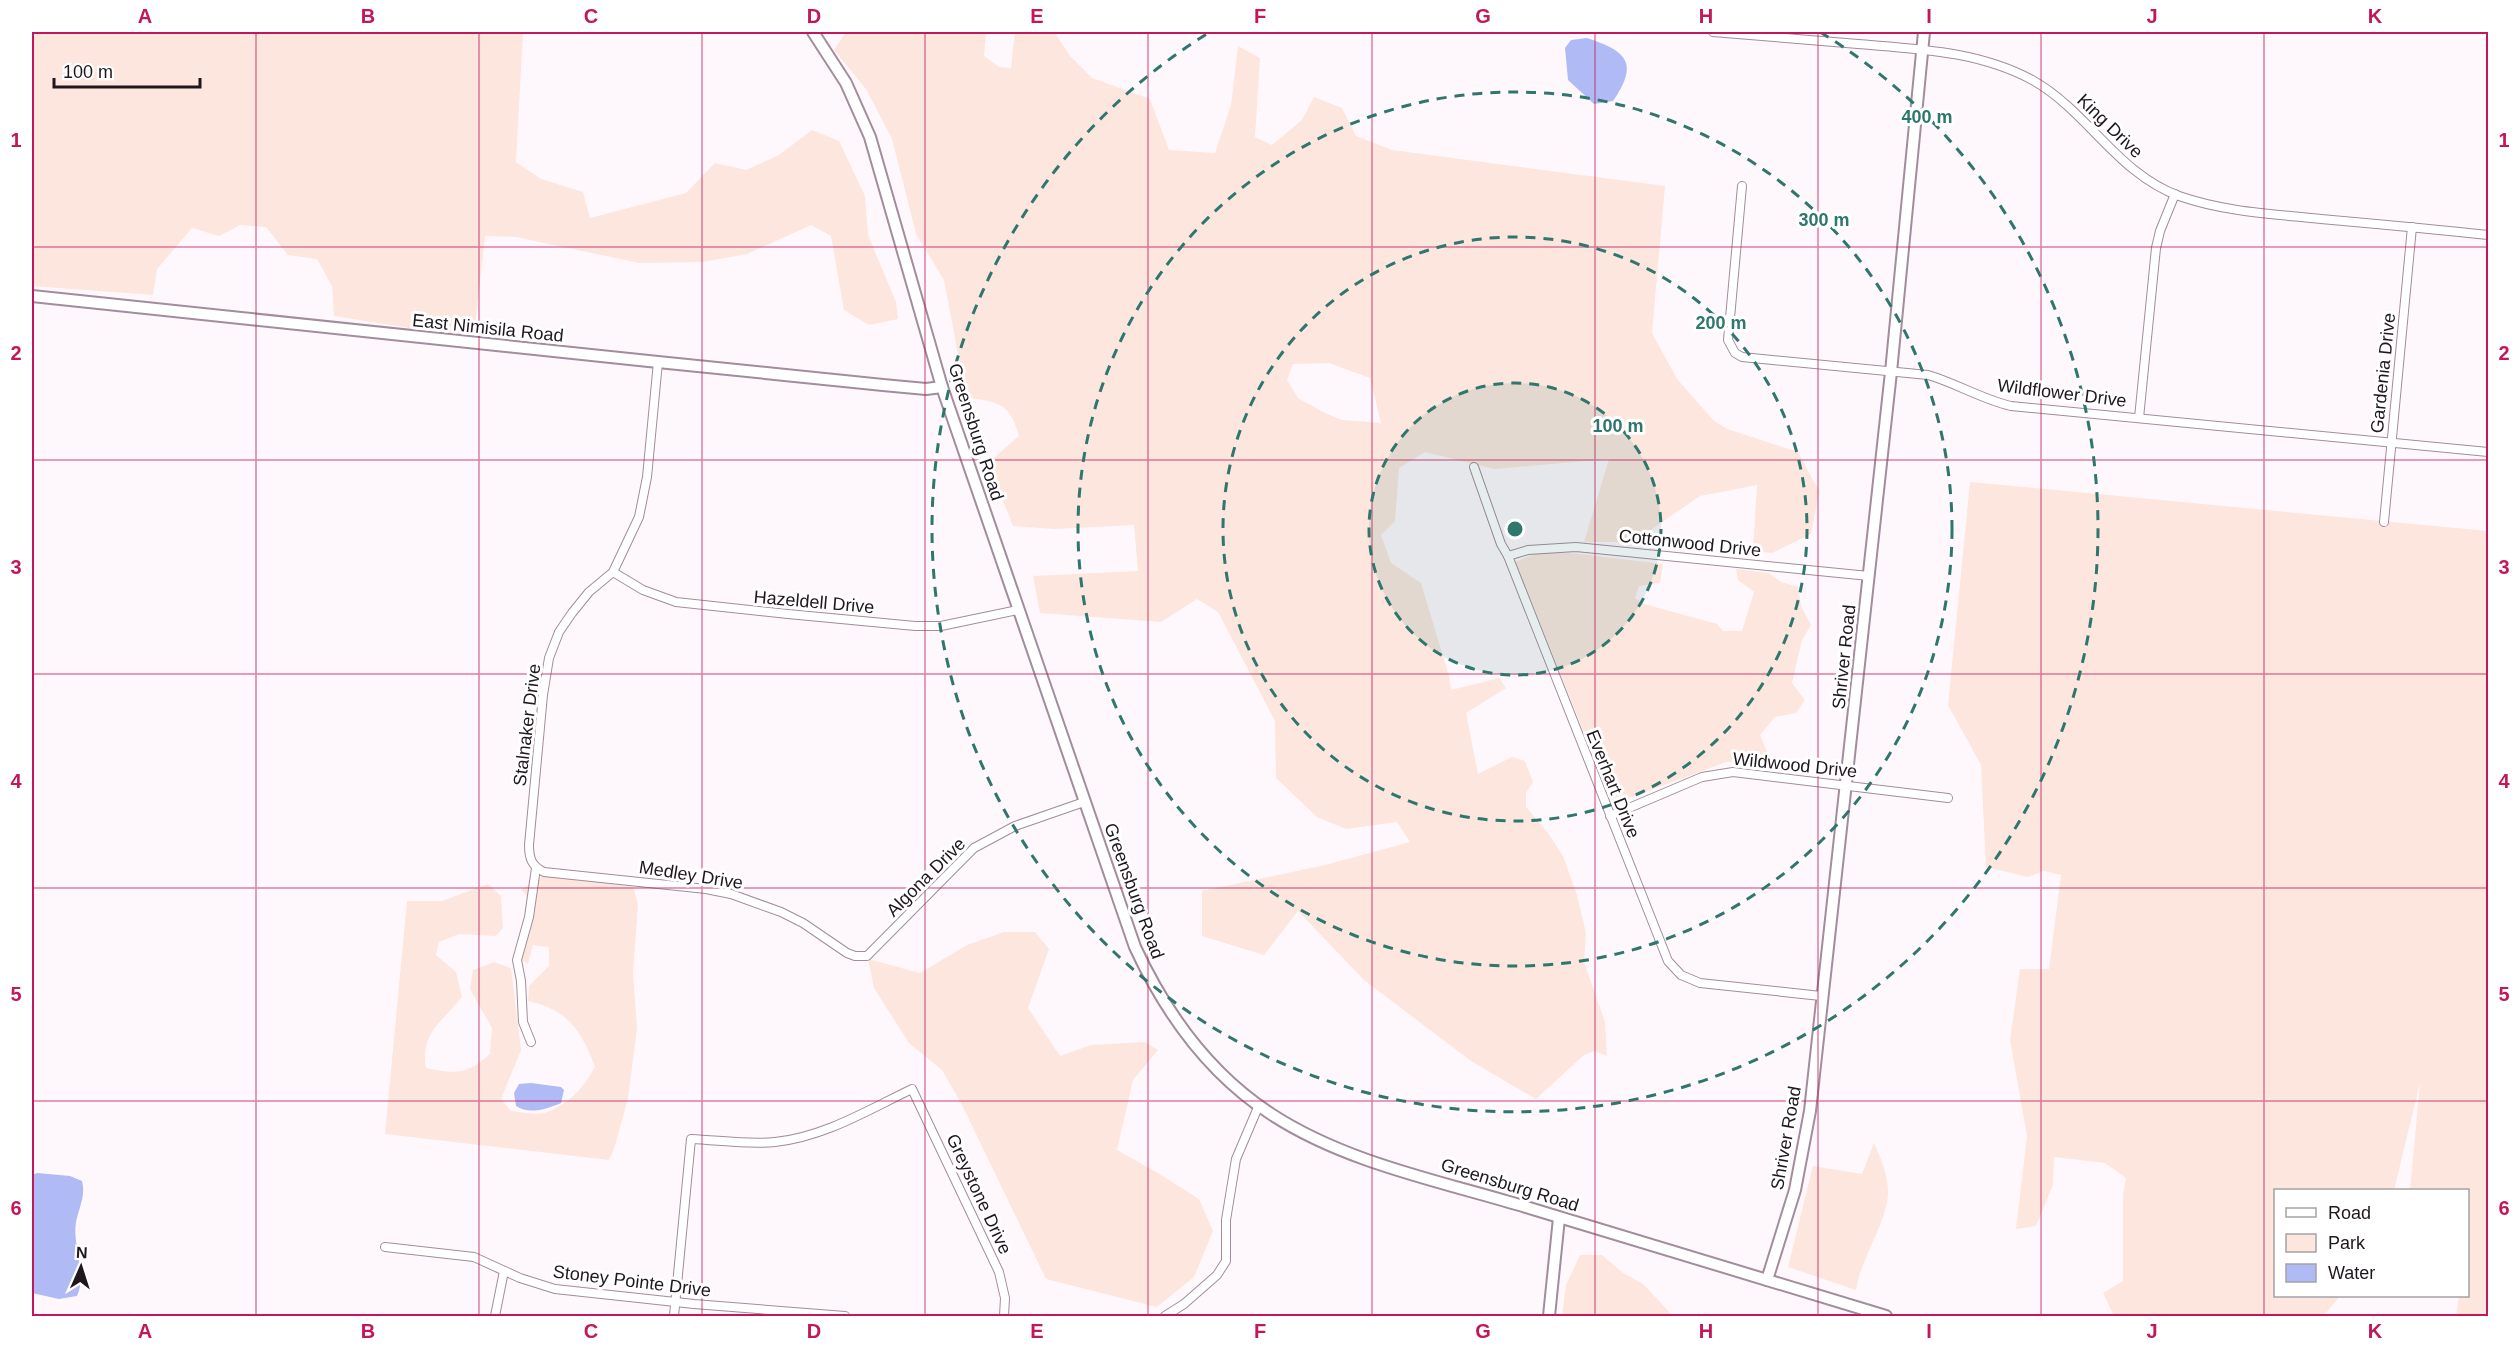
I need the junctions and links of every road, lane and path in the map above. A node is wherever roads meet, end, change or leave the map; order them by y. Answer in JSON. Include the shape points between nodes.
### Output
{"nodes":[{"id":1,"x":813,"y":32,"type":"edge"},
{"id":2,"x":1713,"y":32,"type":"edge"},
{"id":3,"x":1924,"y":32,"type":"edge"},
{"id":4,"x":1922,"y":50,"type":"junction"},
{"id":5,"x":1742,"y":186,"type":"dead end"},
{"id":6,"x":2175,"y":194,"type":"junction"},
{"id":7,"x":2412,"y":227,"type":"junction"},
{"id":8,"x":2488,"y":235,"type":"edge"},
{"id":9,"x":32,"y":296,"type":"edge"},
{"id":10,"x":658,"y":362,"type":"junction"},
{"id":11,"x":1891,"y":372,"type":"junction"},
{"id":12,"x":942,"y":387,"type":"junction"},
{"id":13,"x":2139,"y":418,"type":"junction"},
{"id":14,"x":2391,"y":443,"type":"junction"},
{"id":15,"x":2488,"y":452,"type":"edge"},
{"id":16,"x":1474,"y":467,"type":"dead end"},
{"id":17,"x":2384,"y":522,"type":"dead end"},
{"id":18,"x":1508,"y":556,"type":"junction"},
{"id":19,"x":613,"y":572,"type":"junction"},
{"id":20,"x":1869,"y":576,"type":"junction"},
{"id":21,"x":1018,"y":610,"type":"junction"},
{"id":22,"x":1845,"y":785,"type":"junction"},
{"id":23,"x":1948,"y":798,"type":"dead end"},
{"id":24,"x":1084,"y":802,"type":"junction"},
{"id":25,"x":1610,"y":816,"type":"junction"},
{"id":26,"x":536,"y":868,"type":"junction"},
{"id":27,"x":864,"y":956,"type":"joint"},
{"id":28,"x":1821,"y":996,"type":"junction"},
{"id":29,"x":531,"y":1042,"type":"dead end"},
{"id":30,"x":1258,"y":1105,"type":"junction"},
{"id":31,"x":1559,"y":1218,"type":"junction"},
{"id":32,"x":385,"y":1247,"type":"dead end"},
{"id":33,"x":504,"y":1271,"type":"junction"},
{"id":34,"x":1767,"y":1280,"type":"junction"},
{"id":35,"x":675,"y":1301,"type":"junction"},
{"id":36,"x":495,"y":1317,"type":"edge"},
{"id":37,"x":675,"y":1317,"type":"edge"},
{"id":38,"x":845,"y":1317,"type":"edge"},
{"id":39,"x":1004,"y":1317,"type":"edge"},
{"id":40,"x":1165,"y":1317,"type":"edge"},
{"id":41,"x":1549,"y":1317,"type":"edge"},
{"id":42,"x":1886,"y":1317,"type":"edge"}],
"edges":[{"from":1,"to":12,"type":"street","name":"Greensburg Road","via":[[846,82],[870,138]]},
{"from":2,"to":4,"type":"street","name":"King Drive"},
{"from":3,"to":4,"type":"street","name":"Shriver Road"},
{"from":4,"to":6,"type":"street","name":"King Drive","via":[[1983,60],[2033,81],[2072,108],[2119,159]]},
{"from":4,"to":11,"type":"street","name":"Shriver Road"},
{"from":5,"to":11,"type":"street","name":"Wildflower Drive","via":[[1728,333],[1730,347],[1742,357]]},
{"from":6,"to":7,"type":"street","name":"King Drive","via":[[2249,212]]},
{"from":6,"to":13,"type":"street","via":[[2156,248]]},
{"from":7,"to":8,"type":"street","name":"King Drive"},
{"from":7,"to":14,"type":"street","name":"Gardenia Drive"},
{"from":9,"to":10,"type":"street","name":"East Nimisila Road"},
{"from":10,"to":12,"type":"street","name":"East Nimisila Road","via":[[883,385]]},
{"from":10,"to":19,"type":"street","name":"Stalnaker Drive","via":[[644,497]]},
{"from":11,"to":13,"type":"street","name":"Wildflower Drive","via":[[1928,375],[2011,406]]},
{"from":11,"to":20,"type":"street","name":"Shriver Road"},
{"from":12,"to":21,"type":"street","name":"Greensburg Road"},
{"from":13,"to":14,"type":"street","name":"Wildflower Drive"},
{"from":14,"to":15,"type":"street","name":"Wildflower Drive"},
{"from":14,"to":17,"type":"street","name":"Gardenia Drive"},
{"from":16,"to":18,"type":"street","name":"Everhart Drive"},
{"from":18,"to":20,"type":"street","name":"Cottonwood Drive","via":[[1528,550],[1576,547]]},
{"from":18,"to":25,"type":"street","name":"Everhart Drive"},
{"from":19,"to":21,"type":"street","name":"Hazeldell Drive","via":[[643,590],[676,602],[915,626],[962,623]]},
{"from":19,"to":26,"type":"street","name":"Stalnaker Drive","via":[[572,613],[549,658],[529,855]]},
{"from":20,"to":22,"type":"street","name":"Shriver Road"},
{"from":21,"to":24,"type":"street","name":"Greensburg Road"},
{"from":22,"to":23,"type":"street","name":"Wildwood Drive"},
{"from":22,"to":25,"type":"street","name":"Wildwood Drive","via":[[1743,772],[1717,773]]},
{"from":22,"to":28,"type":"street","name":"Shriver Road"},
{"from":24,"to":27,"type":"street","name":"Algona Drive","via":[[1008,829],[974,848],[881,944]]},
{"from":24,"to":30,"type":"street","name":"Greensburg Road","via":[[1135,947],[1159,996],[1201,1053]]},
{"from":25,"to":28,"type":"street","name":"Everhart Drive","via":[[1665,954],[1680,975],[1710,985]]},
{"from":26,"to":27,"type":"street","name":"Medley Drive","via":[[731,894],[781,912],[847,953]]},
{"from":26,"to":29,"type":"street","name":"Stalnaker Drive","via":[[517,960],[523,1022]]},
{"from":28,"to":34,"type":"street","name":"Shriver Road","via":[[1800,1170]]},
{"from":30,"to":31,"type":"street","name":"Greensburg Road","via":[[1335,1147]]},
{"from":30,"to":40,"type":"street","via":[[1236,1159],[1226,1220],[1226,1261],[1217,1275]]},
{"from":31,"to":34,"type":"street","name":"Greensburg Road"},
{"from":31,"to":41,"type":"street"},
{"from":32,"to":33,"type":"street","name":"Stoney Pointe Drive","via":[[474,1257]]},
{"from":33,"to":35,"type":"street","name":"Stoney Pointe Drive","via":[[555,1289]]},
{"from":33,"to":36,"type":"street"},
{"from":34,"to":42,"type":"street","name":"Greensburg Road"},
{"from":35,"to":37,"type":"street"},
{"from":35,"to":38,"type":"street","name":"Stoney Pointe Drive"},
{"from":35,"to":39,"type":"street","name":"Greystone Drive","via":[[691,1139],[772,1143],[800,1139],[912,1089],[999,1272],[1005,1298]]}]}
